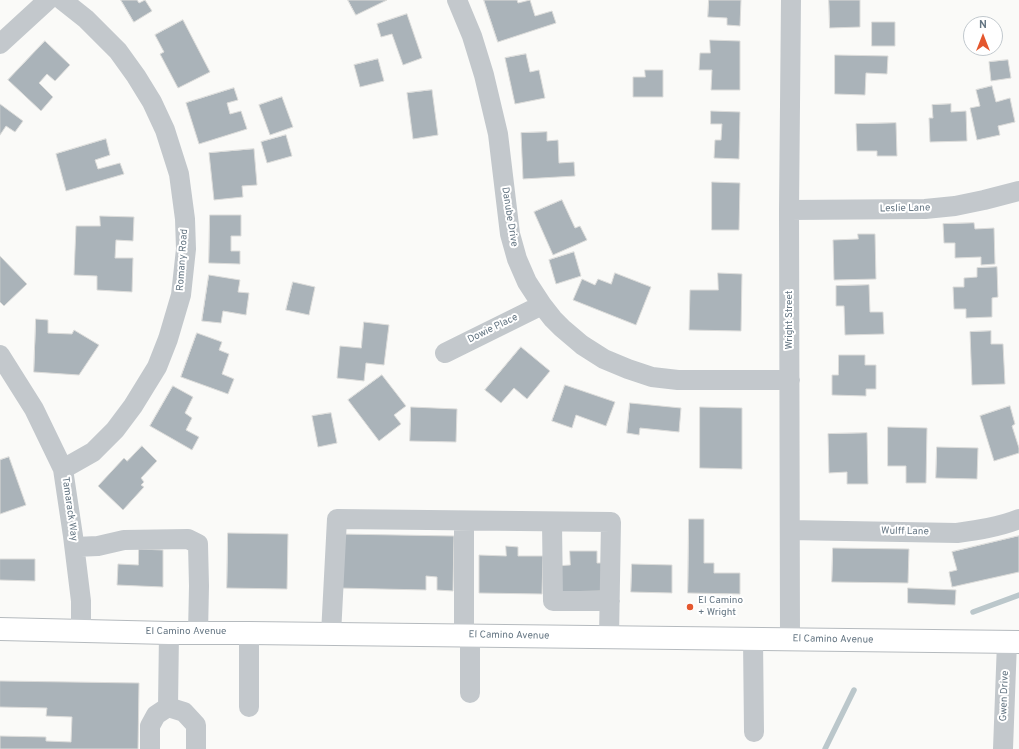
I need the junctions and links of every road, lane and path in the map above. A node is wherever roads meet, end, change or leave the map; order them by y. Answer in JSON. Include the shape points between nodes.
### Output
{"nodes":[{"id":1,"x":48,"y":0,"type":"edge"},
{"id":2,"x":62,"y":0,"type":"edge"},
{"id":3,"x":457,"y":0,"type":"edge"},
{"id":4,"x":791,"y":0,"type":"edge"},
{"id":5,"x":0,"y":44,"type":"edge"},
{"id":6,"x":1019,"y":191,"type":"edge"},
{"id":7,"x":789,"y":210,"type":"junction"},
{"id":8,"x":542,"y":305,"type":"junction"},
{"id":9,"x":445,"y":353,"type":"dead end"},
{"id":10,"x":0,"y":355,"type":"edge"},
{"id":11,"x":790,"y":380,"type":"junction"},
{"id":12,"x":63,"y":469,"type":"junction"},
{"id":13,"x":1019,"y":519,"type":"edge"},
{"id":14,"x":464,"y":521,"type":"junction"},
{"id":15,"x":552,"y":522,"type":"junction"},
{"id":16,"x":790,"y":530,"type":"junction"},
{"id":17,"x":75,"y":547,"type":"junction"},
{"id":18,"x":610,"y":601,"type":"junction"},
{"id":19,"x":0,"y":630,"type":"edge"},
{"id":20,"x":81,"y":630,"type":"junction"},
{"id":21,"x":169,"y":633,"type":"junction"},
{"id":22,"x":198,"y":633,"type":"junction"},
{"id":23,"x":249,"y":633,"type":"junction"},
{"id":24,"x":331,"y":634,"type":"junction"},
{"id":25,"x":467,"y":635,"type":"junction"},
{"id":26,"x":609,"y":637,"type":"junction"},
{"id":27,"x":753,"y":639,"type":"junction"},
{"id":28,"x":790,"y":639,"type":"junction"},
{"id":29,"x":1013,"y":642,"type":"edge"},
{"id":30,"x":470,"y":693,"type":"dead end"},
{"id":31,"x":168,"y":707,"type":"junction"},
{"id":32,"x":249,"y":707,"type":"dead end"},
{"id":33,"x":754,"y":732,"type":"dead end"},
{"id":34,"x":150,"y":749,"type":"edge"},
{"id":35,"x":196,"y":749,"type":"edge"},
{"id":36,"x":1003,"y":749,"type":"edge"}],
"edges":[{"from":1,"to":5,"type":"street"},
{"from":2,"to":12,"type":"street","name":"Romany Road","via":[[86,19],[118,52],[152,102],[165,130],[179,174],[186,219],[181,295],[168,339],[156,367],[133,406],[114,430],[93,452]]},
{"from":3,"to":8,"type":"street","name":"Danube Drive","via":[[484,75],[498,134],[510,234],[527,282]]},
{"from":4,"to":7,"type":"street","name":"Wright Street"},
{"from":6,"to":7,"type":"street","name":"Leslie Lane","via":[[955,206],[925,209]]},
{"from":7,"to":11,"type":"street","name":"Wright Street"},
{"from":8,"to":9,"type":"street","name":"Dowie Place"},
{"from":8,"to":11,"type":"street","name":"Danube Drive","via":[[562,328],[582,345],[628,370],[652,377],[678,380]]},
{"from":10,"to":12,"type":"street","name":"Tamarack Way","via":[[34,409]]},
{"from":11,"to":16,"type":"street","name":"Wright Street"},
{"from":12,"to":17,"type":"street","name":"Tamarack Way"},
{"from":13,"to":16,"type":"street","name":"Wulff Lane","via":[[984,529],[957,533]]},
{"from":14,"to":15,"type":"street"},
{"from":14,"to":24,"type":"street","via":[[336,519]]},
{"from":14,"to":25,"type":"street"},
{"from":15,"to":18,"type":"street","via":[[553,601]]},
{"from":15,"to":18,"type":"street","via":[[611,522]]},
{"from":16,"to":28,"type":"street","name":"Wright Street"},
{"from":17,"to":20,"type":"street","name":"Tamarack Way","via":[[81,601]]},
{"from":17,"to":22,"type":"street","via":[[148,539],[188,539],[198,544]]},
{"from":18,"to":26,"type":"street"},
{"from":19,"to":20,"type":"main road","name":"El Camino Avenue"},
{"from":20,"to":21,"type":"main road","name":"El Camino Avenue"},
{"from":21,"to":22,"type":"main road","name":"El Camino Avenue"},
{"from":21,"to":31,"type":"street"},
{"from":22,"to":23,"type":"main road","name":"El Camino Avenue"},
{"from":23,"to":24,"type":"main road","name":"El Camino Avenue"},
{"from":23,"to":32,"type":"street"},
{"from":24,"to":25,"type":"main road","name":"El Camino Avenue"},
{"from":25,"to":26,"type":"main road","name":"El Camino Avenue"},
{"from":25,"to":30,"type":"street"},
{"from":26,"to":27,"type":"main road","name":"El Camino Avenue"},
{"from":27,"to":28,"type":"main road","name":"El Camino Avenue"},
{"from":27,"to":33,"type":"street"},
{"from":28,"to":29,"type":"main road","name":"El Camino Avenue"},
{"from":29,"to":36,"type":"street","name":"Gwen Drive"},
{"from":31,"to":34,"type":"street","via":[[156,715],[150,726]]},
{"from":31,"to":35,"type":"street","via":[[184,712],[196,725]]}]}
